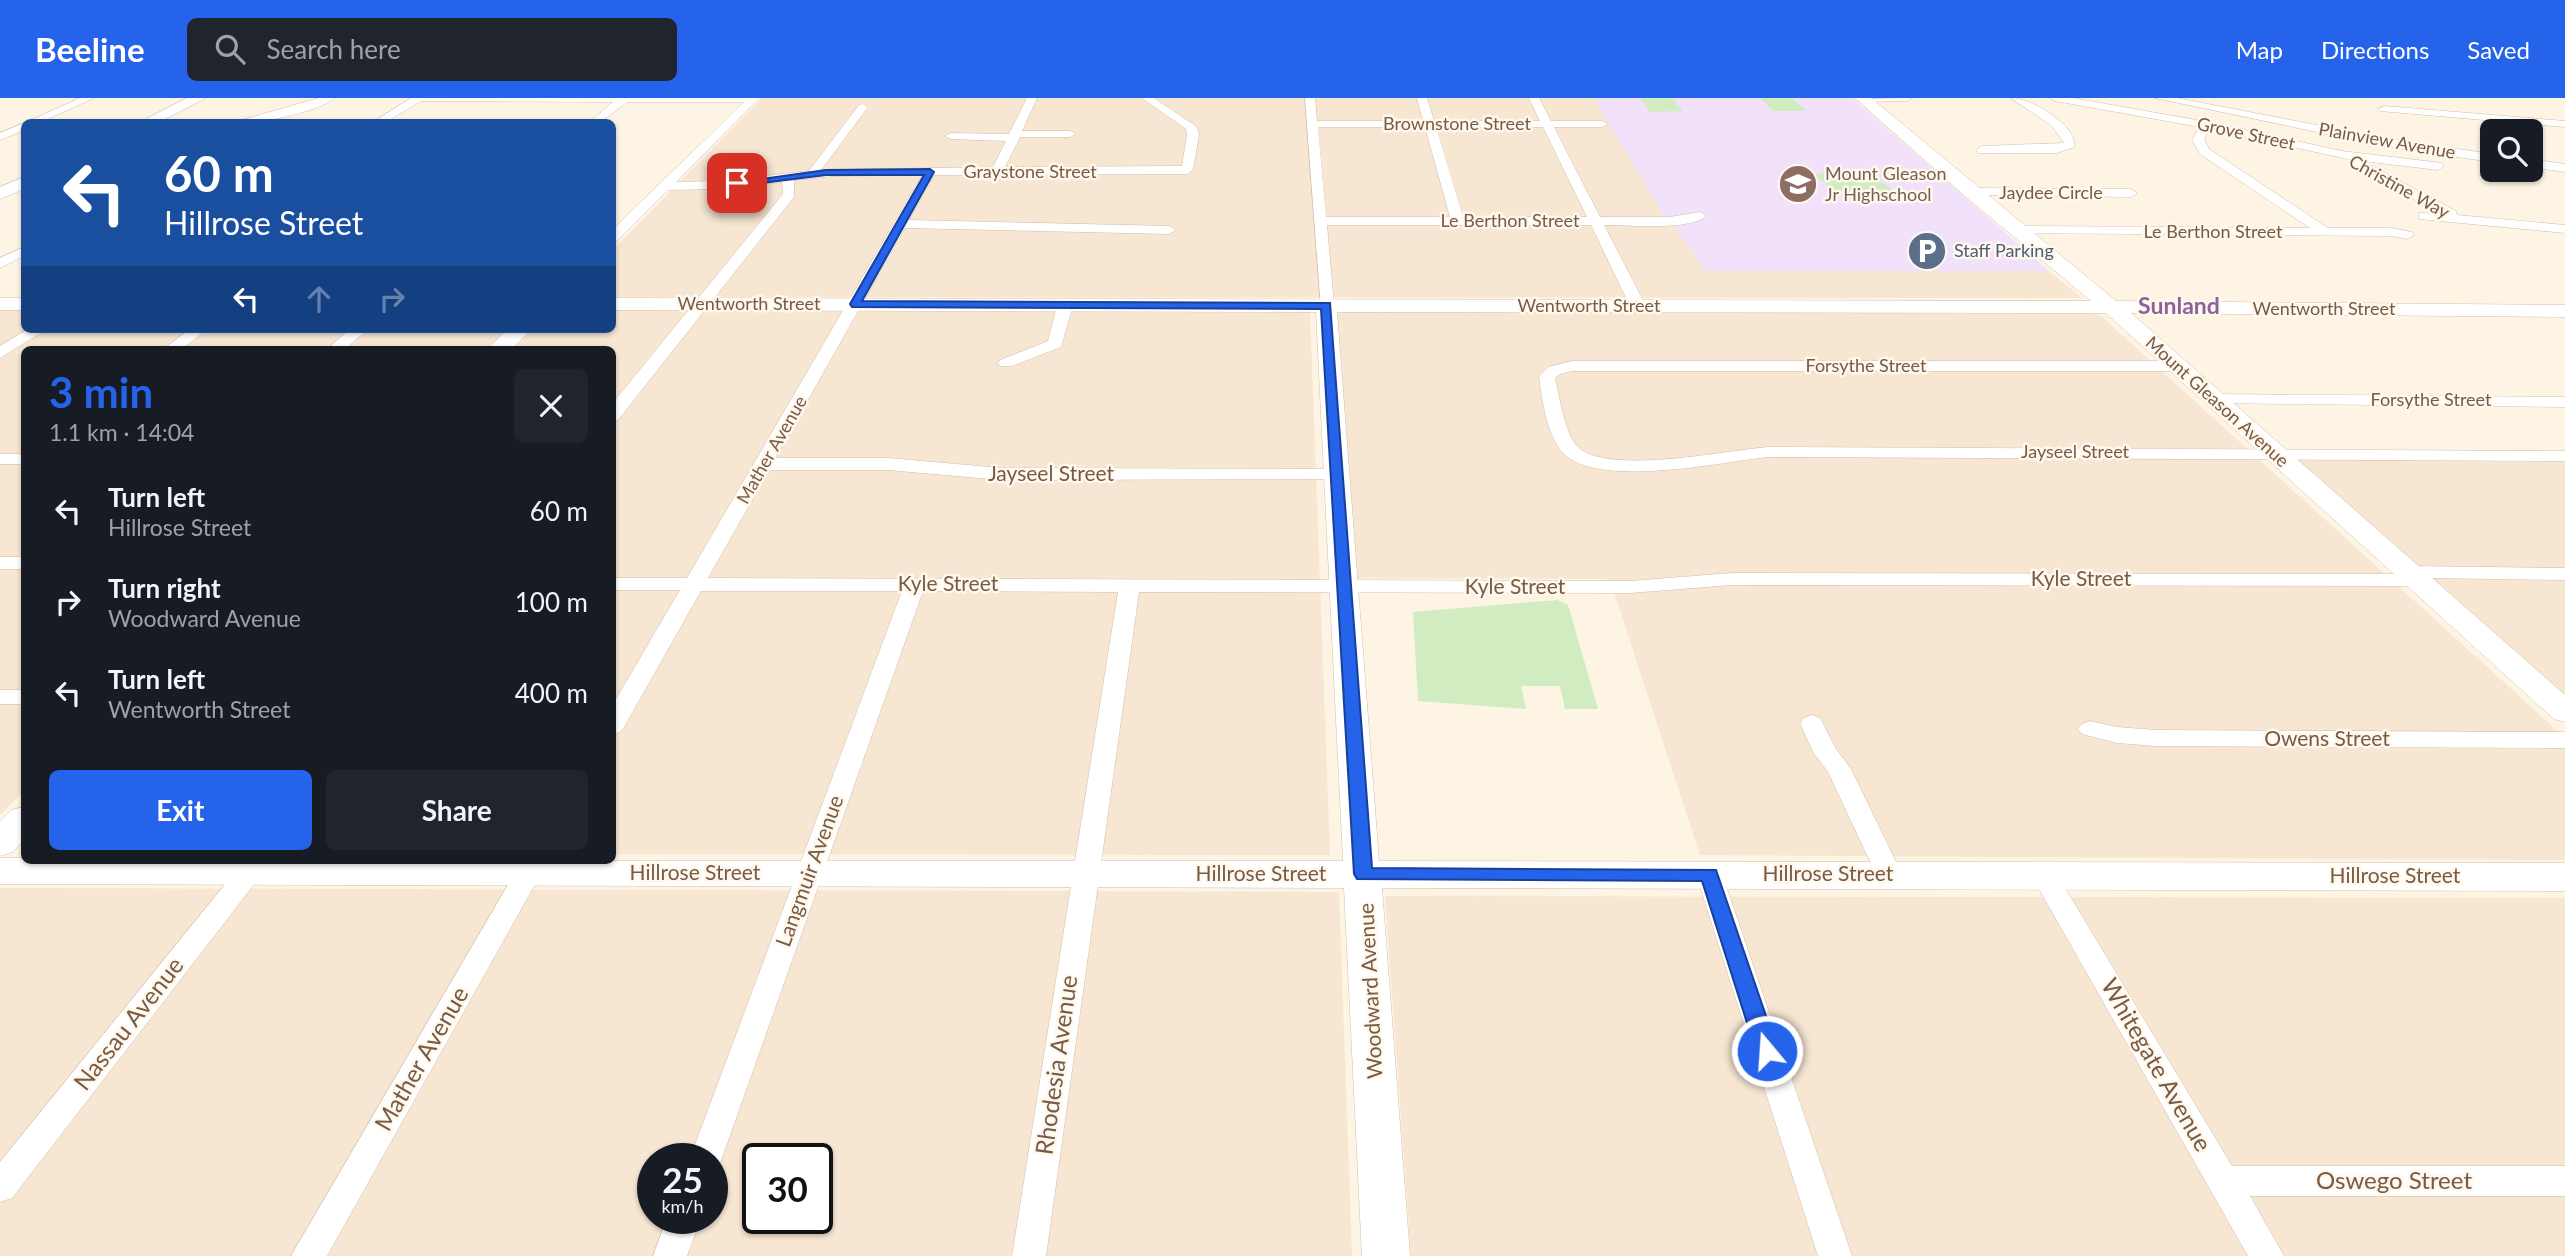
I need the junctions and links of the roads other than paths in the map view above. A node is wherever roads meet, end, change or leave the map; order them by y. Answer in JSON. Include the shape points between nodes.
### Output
{"nodes":[{"id":1,"x":89,"y":98,"type":"edge"},
{"id":2,"x":198,"y":98,"type":"edge"},
{"id":3,"x":330,"y":98,"type":"edge"},
{"id":4,"x":419,"y":98,"type":"edge"},
{"id":5,"x":754,"y":98,"type":"edge"},
{"id":6,"x":1032,"y":98,"type":"edge"},
{"id":7,"x":1147,"y":98,"type":"edge"},
{"id":8,"x":1310,"y":98,"type":"edge"},
{"id":9,"x":1422,"y":98,"type":"edge"},
{"id":10,"x":1534,"y":98,"type":"edge"},
{"id":11,"x":1907,"y":98,"type":"edge"},
{"id":12,"x":2016,"y":98,"type":"edge"},
{"id":13,"x":2055,"y":98,"type":"edge"},
{"id":14,"x":2160,"y":98,"type":"edge"},
{"id":15,"x":625,"y":99,"type":"edge"},
{"id":16,"x":1863,"y":99,"type":"edge"},
{"id":17,"x":863,"y":107,"type":"dead end"},
{"id":18,"x":2384,"y":108,"type":"dead end"},
{"id":19,"x":40,"y":119,"type":"edge"},
{"id":20,"x":154,"y":119,"type":"edge"},
{"id":21,"x":258,"y":119,"type":"edge"},
{"id":22,"x":384,"y":119,"type":"edge"},
{"id":23,"x":599,"y":119,"type":"edge"},
{"id":24,"x":1312,"y":124,"type":"junction"},
{"id":25,"x":1429,"y":124,"type":"junction"},
{"id":26,"x":1547,"y":124,"type":"junction"},
{"id":27,"x":1602,"y":124,"type":"dead end"},
{"id":28,"x":2565,"y":124,"type":"edge"},
{"id":29,"x":2207,"y":125,"type":"junction"},
{"id":30,"x":21,"y":127,"type":"edge"},
{"id":31,"x":1070,"y":134,"type":"dead end"},
{"id":32,"x":951,"y":135,"type":"dead end"},
{"id":33,"x":1016,"y":136,"type":"junction"},
{"id":34,"x":0,"y":137,"type":"edge"},
{"id":35,"x":1982,"y":150,"type":"dead end"},
{"id":36,"x":2342,"y":155,"type":"junction"},
{"id":37,"x":2480,"y":156,"type":"edge"},
{"id":38,"x":2543,"y":165,"type":"edge"},
{"id":39,"x":2438,"y":166,"type":"dead end"},
{"id":40,"x":2565,"y":168,"type":"edge"},
{"id":41,"x":930,"y":172,"type":"junction"},
{"id":42,"x":997,"y":172,"type":"junction"},
{"id":43,"x":816,"y":173,"type":"junction"},
{"id":44,"x":788,"y":177,"type":"junction"},
{"id":45,"x":21,"y":184,"type":"edge"},
{"id":46,"x":665,"y":186,"type":"junction"},
{"id":47,"x":1971,"y":192,"type":"junction"},
{"id":48,"x":2132,"y":193,"type":"dead end"},
{"id":49,"x":0,"y":194,"type":"edge"},
{"id":50,"x":1700,"y":216,"type":"dead end"},
{"id":51,"x":2424,"y":216,"type":"dead end"},
{"id":52,"x":2456,"y":219,"type":"junction"},
{"id":53,"x":1320,"y":220,"type":"junction"},
{"id":54,"x":1457,"y":220,"type":"junction"},
{"id":55,"x":1595,"y":221,"type":"junction"},
{"id":56,"x":899,"y":224,"type":"junction"},
{"id":57,"x":2565,"y":229,"type":"edge"},
{"id":58,"x":1169,"y":230,"type":"dead end"},
{"id":59,"x":2019,"y":230,"type":"junction"},
{"id":60,"x":2327,"y":233,"type":"junction"},
{"id":61,"x":616,"y":234,"type":"edge"},
{"id":62,"x":2407,"y":235,"type":"dead end"},
{"id":63,"x":21,"y":253,"type":"edge"},
{"id":64,"x":0,"y":264,"type":"edge"},
{"id":65,"x":0,"y":303,"type":"edge"},
{"id":66,"x":21,"y":304,"type":"edge"},
{"id":67,"x":616,"y":304,"type":"edge"},
{"id":68,"x":701,"y":304,"type":"junction"},
{"id":69,"x":855,"y":304,"type":"junction"},
{"id":70,"x":1065,"y":305,"type":"junction"},
{"id":71,"x":1326,"y":305,"type":"junction"},
{"id":72,"x":1638,"y":306,"type":"junction"},
{"id":73,"x":2110,"y":307,"type":"junction"},
{"id":74,"x":2565,"y":311,"type":"edge"},
{"id":75,"x":32,"y":333,"type":"edge"},
{"id":76,"x":194,"y":333,"type":"edge"},
{"id":77,"x":355,"y":333,"type":"edge"},
{"id":78,"x":516,"y":333,"type":"edge"},
{"id":79,"x":176,"y":346,"type":"edge"},
{"id":80,"x":339,"y":346,"type":"edge"},
{"id":81,"x":502,"y":346,"type":"edge"},
{"id":82,"x":0,"y":353,"type":"edge"},
{"id":83,"x":1006,"y":363,"type":"dead end"},
{"id":84,"x":2177,"y":366,"type":"junction"},
{"id":85,"x":1555,"y":370,"type":"joint"},
{"id":86,"x":2213,"y":399,"type":"junction"},
{"id":87,"x":2565,"y":402,"type":"edge"},
{"id":88,"x":616,"y":411,"type":"edge"},
{"id":89,"x":2273,"y":452,"type":"junction"},
{"id":90,"x":2565,"y":456,"type":"edge"},
{"id":91,"x":765,"y":464,"type":"junction"},
{"id":92,"x":1338,"y":475,"type":"junction"},
{"id":93,"x":0,"y":564,"type":"edge"},
{"id":94,"x":21,"y":564,"type":"edge"},
{"id":95,"x":2565,"y":574,"type":"edge"},
{"id":96,"x":2412,"y":576,"type":"junction"},
{"id":97,"x":616,"y":584,"type":"edge"},
{"id":98,"x":695,"y":584,"type":"junction"},
{"id":99,"x":915,"y":584,"type":"junction"},
{"id":100,"x":1129,"y":585,"type":"junction"},
{"id":101,"x":1345,"y":585,"type":"junction"},
{"id":102,"x":0,"y":697,"type":"edge"},
{"id":103,"x":21,"y":697,"type":"edge"},
{"id":104,"x":2565,"y":712,"type":"edge"},
{"id":105,"x":616,"y":720,"type":"edge"},
{"id":106,"x":1812,"y":723,"type":"dead end"},
{"id":107,"x":2090,"y":729,"type":"dead end"},
{"id":108,"x":2565,"y":740,"type":"edge"},
{"id":109,"x":21,"y":822,"type":"edge"},
{"id":110,"x":0,"y":843,"type":"edge"},
{"id":111,"x":255,"y":866,"type":"edge"},
{"id":112,"x":532,"y":867,"type":"edge"},
{"id":113,"x":0,"y":871,"type":"edge"},
{"id":114,"x":809,"y":874,"type":"junction"},
{"id":115,"x":1086,"y":874,"type":"junction"},
{"id":116,"x":1364,"y":874,"type":"junction"},
{"id":117,"x":1709,"y":874,"type":"junction"},
{"id":118,"x":1889,"y":874,"type":"junction"},
{"id":119,"x":2044,"y":875,"type":"junction"},
{"id":120,"x":2565,"y":877,"type":"edge"},
{"id":121,"x":710,"y":1143,"type":"edge"},
{"id":122,"x":2223,"y":1181,"type":"junction"},
{"id":123,"x":2565,"y":1181,"type":"edge"},
{"id":124,"x":0,"y":1187,"type":"edge"},
{"id":125,"x":678,"y":1234,"type":"edge"},
{"id":126,"x":308,"y":1256,"type":"edge"},
{"id":127,"x":670,"y":1256,"type":"edge"},
{"id":128,"x":1029,"y":1256,"type":"edge"},
{"id":129,"x":1386,"y":1256,"type":"edge"},
{"id":130,"x":1835,"y":1256,"type":"edge"},
{"id":131,"x":2267,"y":1256,"type":"edge"}],
"edges":[{"from":1,"to":19,"type":"street"},
{"from":2,"to":20,"type":"street"},
{"from":3,"to":21,"type":"street"},
{"from":4,"to":15,"type":"street"},
{"from":4,"to":22,"type":"street"},
{"from":5,"to":15,"type":"street"},
{"from":5,"to":46,"type":"street"},
{"from":6,"to":33,"type":"street"},
{"from":7,"to":42,"type":"street","name":"Graystone Street","via":[[1191,127],[1189,168],[1185,171]]},
{"from":8,"to":24,"type":"street","name":"Woodward Avenue"},
{"from":9,"to":25,"type":"street"},
{"from":10,"to":26,"type":"street"},
{"from":11,"to":16,"type":"street"},
{"from":12,"to":35,"type":"street","via":[[2063,130],[2070,145]]},
{"from":13,"to":29,"type":"street","name":"Grove Street"},
{"from":14,"to":37,"type":"street","name":"Plainview Avenue"},
{"from":15,"to":23,"type":"street"},
{"from":16,"to":47,"type":"street","name":"Mount Gleason Avenue"},
{"from":17,"to":43,"type":"street"},
{"from":18,"to":28,"type":"street"},
{"from":24,"to":25,"type":"street","name":"Brownstone Street"},
{"from":24,"to":53,"type":"street","name":"Woodward Avenue"},
{"from":25,"to":26,"type":"street","name":"Brownstone Street"},
{"from":25,"to":54,"type":"street"},
{"from":26,"to":27,"type":"street","name":"Brownstone Street"},
{"from":26,"to":55,"type":"street"},
{"from":29,"to":36,"type":"street","name":"Grove Street"},
{"from":29,"to":60,"type":"street","via":[[2198,139],[2204,151]]},
{"from":30,"to":34,"type":"street"},
{"from":31,"to":33,"type":"street"},
{"from":32,"to":33,"type":"street"},
{"from":33,"to":42,"type":"street"},
{"from":36,"to":39,"type":"street","name":"Grove Street"},
{"from":36,"to":52,"type":"street","name":"Christine Way"},
{"from":38,"to":40,"type":"street"},
{"from":41,"to":42,"type":"street","name":"Graystone Street"},
{"from":41,"to":43,"type":"street","name":"Graystone Street"},
{"from":41,"to":56,"type":"street","name":"Mather Avenue"},
{"from":43,"to":44,"type":"street","name":"Graystone Street"},
{"from":44,"to":46,"type":"street","name":"Graystone Street"},
{"from":44,"to":68,"type":"street","via":[[789,194]]},
{"from":45,"to":49,"type":"street"},
{"from":46,"to":61,"type":"street"},
{"from":47,"to":48,"type":"street","name":"Jaydee Circle"},
{"from":47,"to":59,"type":"street","name":"Mount Gleason Avenue"},
{"from":50,"to":55,"type":"street","name":"Le Berthon Street","via":[[1671,221]]},
{"from":51,"to":52,"type":"street"},
{"from":52,"to":57,"type":"street"},
{"from":53,"to":54,"type":"street","name":"Le Berthon Street"},
{"from":53,"to":71,"type":"street","name":"Woodward Avenue"},
{"from":54,"to":55,"type":"street","name":"Le Berthon Street"},
{"from":55,"to":72,"type":"street"},
{"from":56,"to":58,"type":"street"},
{"from":56,"to":69,"type":"street","name":"Mather Avenue"},
{"from":59,"to":60,"type":"street","name":"Le Berthon Street"},
{"from":59,"to":73,"type":"street","name":"Mount Gleason Avenue"},
{"from":60,"to":62,"type":"street","name":"Le Berthon Street"},
{"from":63,"to":64,"type":"street"},
{"from":65,"to":66,"type":"street"},
{"from":67,"to":68,"type":"street","name":"Wentworth Street"},
{"from":68,"to":69,"type":"street","name":"Wentworth Street"},
{"from":68,"to":88,"type":"street"},
{"from":69,"to":70,"type":"street","name":"Wentworth Street"},
{"from":69,"to":91,"type":"street","name":"Mather Avenue"},
{"from":70,"to":71,"type":"street","name":"Wentworth Street"},
{"from":70,"to":83,"type":"street","via":[[1055,344]]},
{"from":71,"to":72,"type":"street","name":"Wentworth Street"},
{"from":71,"to":92,"type":"street","name":"Woodward Avenue"},
{"from":72,"to":73,"type":"street","name":"Wentworth Street"},
{"from":73,"to":74,"type":"street","name":"Wentworth Street"},
{"from":73,"to":84,"type":"street","name":"Mount Gleason Avenue"},
{"from":75,"to":82,"type":"street"},
{"from":76,"to":79,"type":"street"},
{"from":77,"to":80,"type":"street"},
{"from":78,"to":81,"type":"street"},
{"from":84,"to":85,"type":"street","name":"Forsythe Street","via":[[1572,366]]},
{"from":84,"to":86,"type":"street","name":"Mount Gleason Avenue"},
{"from":85,"to":89,"type":"street","name":"Jayseel Street","via":[[1547,381],[1567,445],[1586,459],[1615,465],[1661,465],[1768,452]]},
{"from":86,"to":87,"type":"street","name":"Forsythe Street"},
{"from":86,"to":89,"type":"street","name":"Mount Gleason Avenue"},
{"from":89,"to":90,"type":"street","name":"Jayseel Street"},
{"from":89,"to":96,"type":"street","name":"Mount Gleason Avenue"},
{"from":91,"to":92,"type":"street","name":"Jayseel Street","via":[[888,464],[1001,474]]},
{"from":91,"to":98,"type":"street","name":"Mather Avenue"},
{"from":92,"to":101,"type":"street","name":"Woodward Avenue"},
{"from":93,"to":94,"type":"street"},
{"from":95,"to":96,"type":"street","name":"Kyle Street"},
{"from":96,"to":101,"type":"street","name":"Kyle Street","via":[[1732,579],[1630,587]]},
{"from":96,"to":104,"type":"street","name":"Mount Gleason Avenue"},
{"from":97,"to":98,"type":"street","name":"Kyle Street"},
{"from":98,"to":99,"type":"street","name":"Kyle Street"},
{"from":98,"to":105,"type":"street","name":"Mather Avenue"},
{"from":99,"to":100,"type":"street","name":"Kyle Street"},
{"from":99,"to":114,"type":"street","name":"Langmuir Avenue"},
{"from":100,"to":101,"type":"street","name":"Kyle Street"},
{"from":100,"to":115,"type":"street","name":"Rhodesia Avenue"},
{"from":101,"to":116,"type":"street","name":"Woodward Avenue"},
{"from":102,"to":103,"type":"street"},
{"from":106,"to":118,"type":"street"},
{"from":107,"to":108,"type":"street","name":"Owens Street","via":[[2156,738]]},
{"from":109,"to":110,"type":"street"},
{"from":111,"to":112,"type":"street","name":"Hillrose Street"},
{"from":111,"to":113,"type":"street","name":"Hillrose Street"},
{"from":111,"to":124,"type":"street","name":"Nassau Avenue"},
{"from":112,"to":114,"type":"street","name":"Hillrose Street"},
{"from":112,"to":126,"type":"street","name":"Mather Avenue"},
{"from":114,"to":115,"type":"street","name":"Hillrose Street"},
{"from":114,"to":121,"type":"street","name":"Langmuir Avenue"},
{"from":115,"to":116,"type":"street","name":"Hillrose Street"},
{"from":115,"to":128,"type":"street","name":"Rhodesia Avenue"},
{"from":116,"to":117,"type":"street","name":"Hillrose Street"},
{"from":116,"to":129,"type":"street","name":"Woodward Avenue"},
{"from":117,"to":118,"type":"street","name":"Hillrose Street"},
{"from":117,"to":130,"type":"street"},
{"from":118,"to":119,"type":"street","name":"Hillrose Street"},
{"from":119,"to":120,"type":"street","name":"Hillrose Street"},
{"from":119,"to":122,"type":"street","name":"Whitegate Avenue"},
{"from":122,"to":123,"type":"street","name":"Oswego Street"},
{"from":122,"to":131,"type":"street","name":"Whitegate Avenue"},
{"from":125,"to":127,"type":"street"}]}
